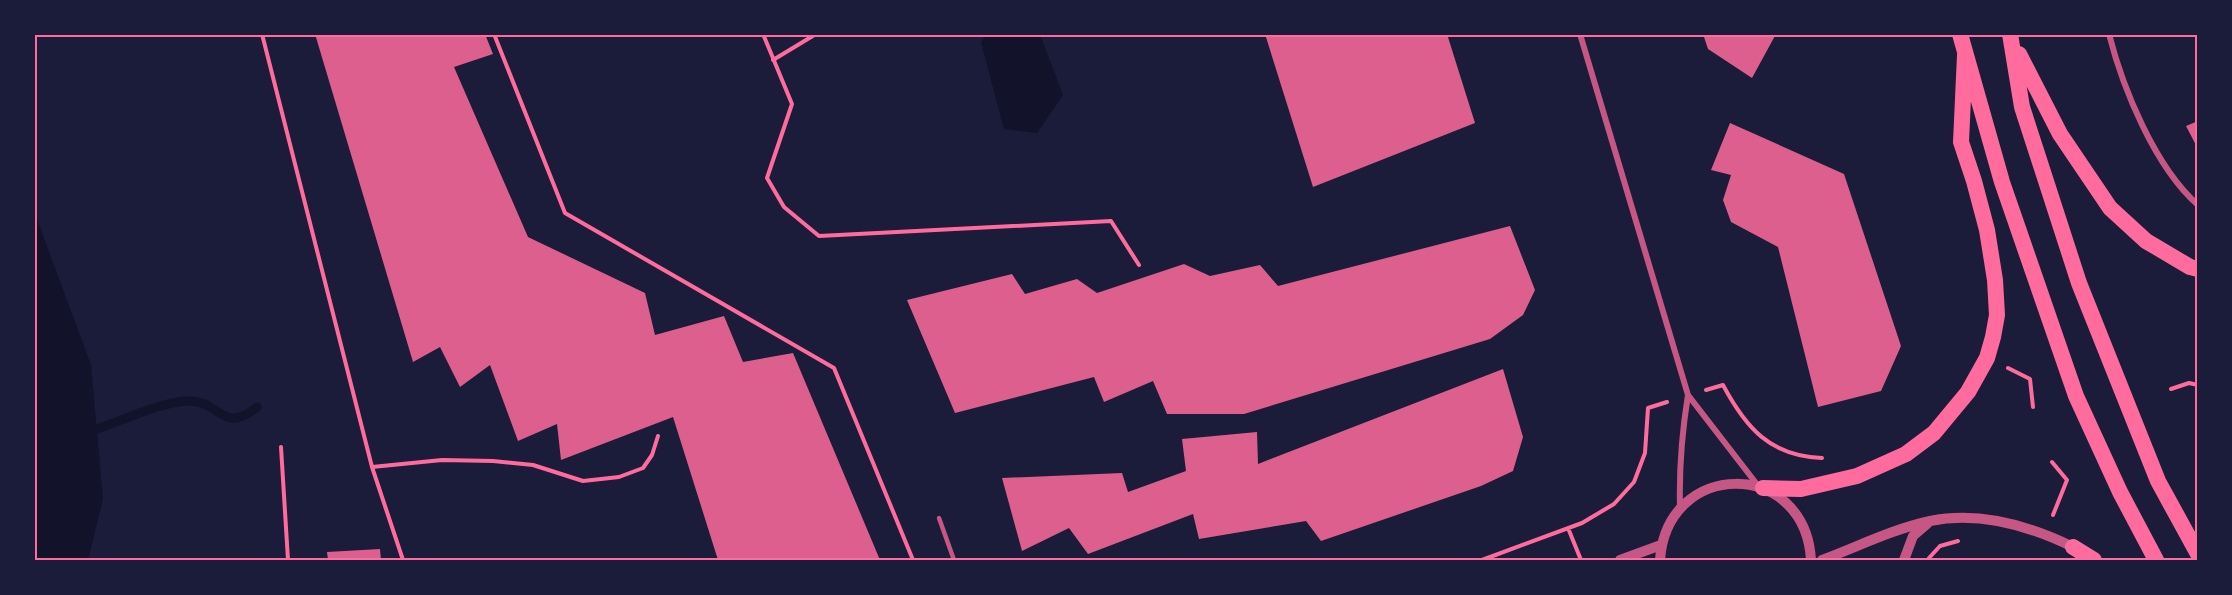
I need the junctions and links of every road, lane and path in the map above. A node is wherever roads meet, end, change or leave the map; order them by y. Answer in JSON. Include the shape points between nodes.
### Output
{"nodes":[{"id":1,"x":262,"y":34,"type":"edge"},
{"id":2,"x":494,"y":34,"type":"edge"},
{"id":3,"x":763,"y":34,"type":"edge"},
{"id":4,"x":816,"y":34,"type":"edge"},
{"id":5,"x":1580,"y":34,"type":"edge"},
{"id":6,"x":1960,"y":34,"type":"edge"},
{"id":7,"x":2109,"y":34,"type":"edge"},
{"id":8,"x":2010,"y":37,"type":"edge"},
{"id":9,"x":1965,"y":55,"type":"junction"},
{"id":10,"x":773,"y":60,"type":"junction"},
{"id":11,"x":2198,"y":205,"type":"edge"},
{"id":12,"x":1138,"y":266,"type":"dead end"},
{"id":13,"x":2198,"y":269,"type":"edge"},
{"id":14,"x":1987,"y":358,"type":"junction"},
{"id":15,"x":2198,"y":385,"type":"edge"},
{"id":16,"x":2171,"y":388,"type":"dead end"},
{"id":17,"x":1688,"y":395,"type":"junction"},
{"id":18,"x":2033,"y":407,"type":"dead end"},
{"id":19,"x":658,"y":436,"type":"dead end"},
{"id":20,"x":280,"y":447,"type":"dead end"},
{"id":21,"x":1826,"y":458,"type":"dead end"},
{"id":22,"x":372,"y":467,"type":"junction"},
{"id":23,"x":1761,"y":487,"type":"junction"},
{"id":24,"x":1680,"y":507,"type":"junction"},
{"id":25,"x":939,"y":518,"type":"dead end"},
{"id":26,"x":1929,"y":521,"type":"junction"},
{"id":27,"x":1569,"y":528,"type":"junction"},
{"id":28,"x":1661,"y":545,"type":"junction"},
{"id":29,"x":2073,"y":547,"type":"joint"},
{"id":30,"x":2198,"y":554,"type":"edge"},
{"id":31,"x":288,"y":561,"type":"edge"},
{"id":32,"x":403,"y":561,"type":"edge"},
{"id":33,"x":913,"y":561,"type":"edge"},
{"id":34,"x":954,"y":561,"type":"edge"},
{"id":35,"x":1482,"y":561,"type":"edge"},
{"id":36,"x":1581,"y":561,"type":"edge"},
{"id":37,"x":1620,"y":561,"type":"edge"},
{"id":38,"x":1660,"y":561,"type":"edge"},
{"id":39,"x":1811,"y":561,"type":"edge"},
{"id":40,"x":1822,"y":561,"type":"edge"},
{"id":41,"x":1904,"y":561,"type":"edge"},
{"id":42,"x":2094,"y":561,"type":"edge"},
{"id":43,"x":2156,"y":561,"type":"edge"}],
"edges":[{"from":1,"to":22,"type":"path"},
{"from":2,"to":33,"type":"path","via":[[565,213],[834,368]]},
{"from":3,"to":10,"type":"path"},
{"from":4,"to":10,"type":"path"},
{"from":5,"to":17,"type":"street"},
{"from":6,"to":9,"type":"highway"},
{"from":7,"to":11,"type":"street","via":[[2149,137],[2166,168]]},
{"from":8,"to":13,"type":"highway","via":[[2060,134],[2110,208],[2146,241]]},
{"from":8,"to":30,"type":"highway","via":[[2022,107],[2079,283],[2158,481]]},
{"from":9,"to":14,"type":"highway","via":[[1961,142],[1987,230],[1995,280],[1997,315]]},
{"from":9,"to":43,"type":"highway","via":[[2002,182],[2076,396]]},
{"from":10,"to":12,"type":"path","via":[[792,104],[767,178],[784,207],[819,236],[1111,221]]},
{"from":14,"to":18,"type":"path","via":[[2030,379]]},
{"from":14,"to":23,"type":"highway","via":[[1968,392],[1934,433],[1906,454],[1857,476],[1801,489]]},
{"from":15,"to":16,"type":"path"},
{"from":17,"to":21,"type":"path","via":[[1723,385],[1737,411],[1770,444],[1796,455]]},
{"from":17,"to":23,"type":"street"},
{"from":17,"to":24,"type":"street","via":[[1682,434]]},
{"from":17,"to":27,"type":"path","via":[[1648,408],[1646,453],[1634,482],[1614,504]]},
{"from":19,"to":22,"type":"path","via":[[643,468],[619,477],[584,481],[533,465],[493,460]]},
{"from":20,"to":31,"type":"path"},
{"from":22,"to":32,"type":"path"},
{"from":23,"to":24,"type":"street","via":[[1738,483],[1717,486]]},
{"from":23,"to":39,"type":"street","via":[[1793,509],[1804,525]]},
{"from":24,"to":28,"type":"street","via":[[1668,524]]},
{"from":25,"to":34,"type":"lane"},
{"from":26,"to":29,"type":"street","via":[[1976,518],[2045,534]]},
{"from":26,"to":40,"type":"street"},
{"from":26,"to":41,"type":"street","via":[[1913,536]]},
{"from":27,"to":35,"type":"path"},
{"from":27,"to":36,"type":"path"},
{"from":28,"to":37,"type":"street"},
{"from":28,"to":38,"type":"street"},
{"from":29,"to":42,"type":"highway"}]}
